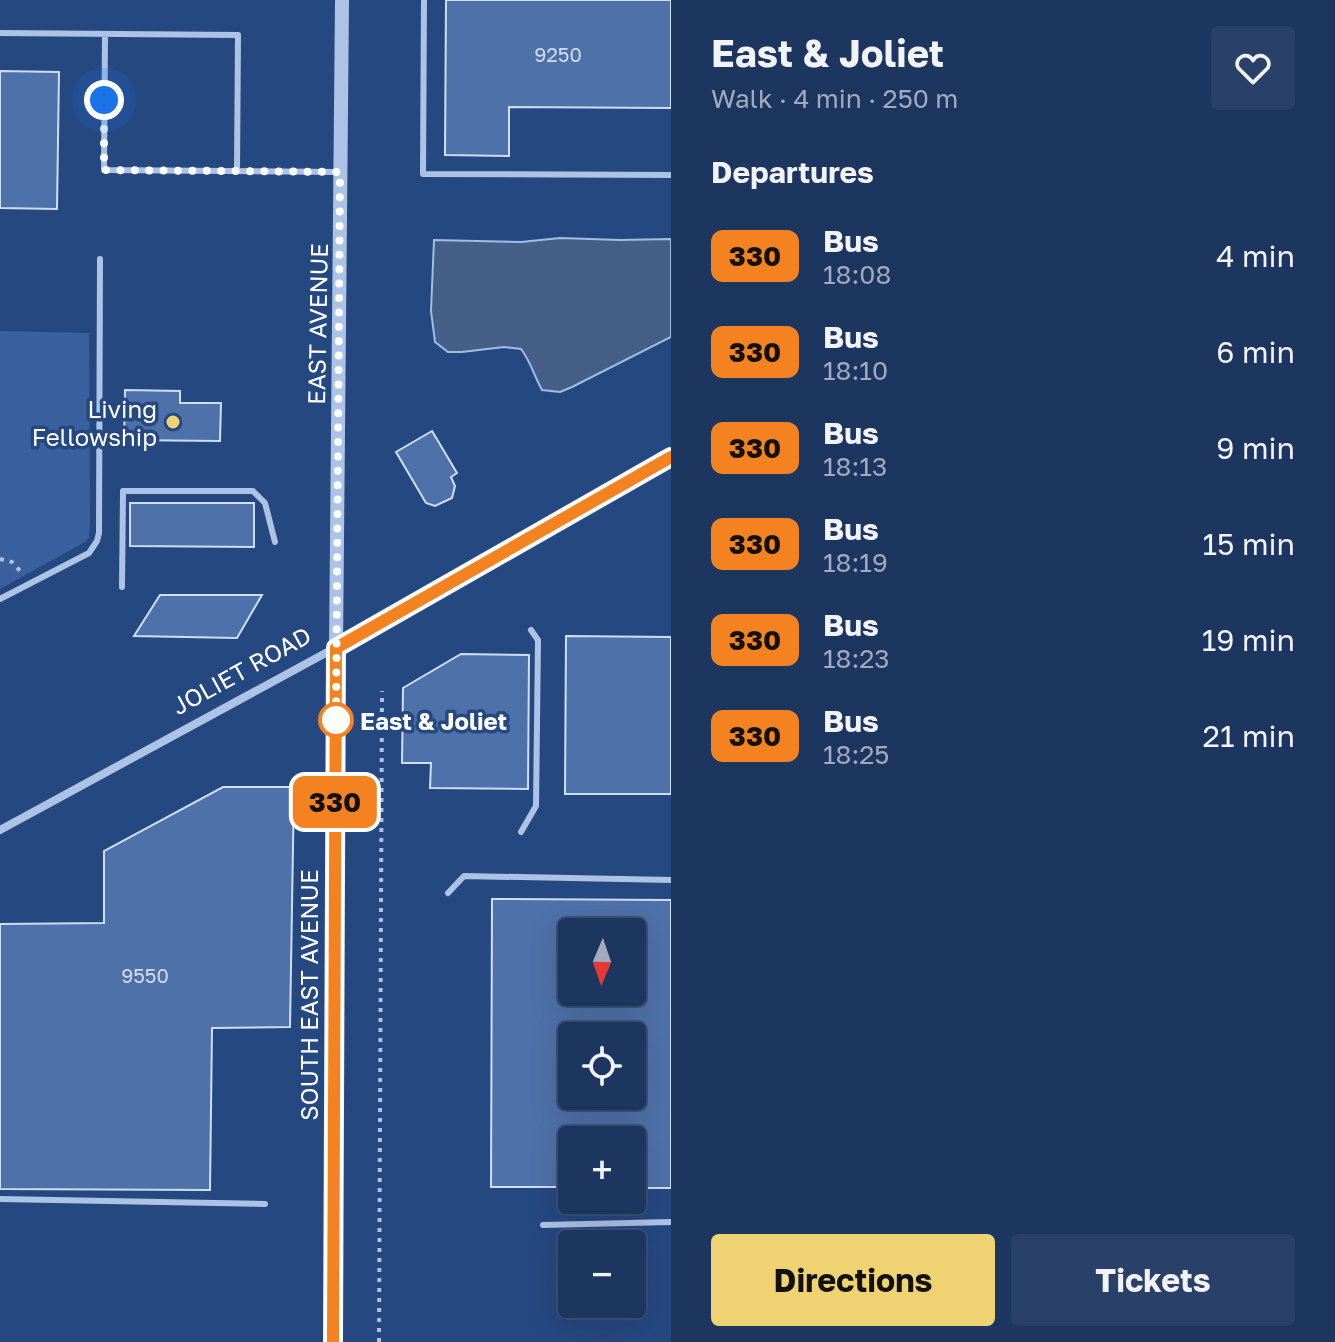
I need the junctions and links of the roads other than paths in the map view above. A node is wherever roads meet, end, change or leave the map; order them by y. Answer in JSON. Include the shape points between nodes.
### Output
{"nodes":[{"id":1,"x":342,"y":0,"type":"edge"},
{"id":2,"x":424,"y":0,"type":"edge"},
{"id":3,"x":0,"y":33,"type":"edge"},
{"id":4,"x":105,"y":34,"type":"junction"},
{"id":5,"x":237,"y":171,"type":"junction"},
{"id":6,"x":340,"y":172,"type":"junction"},
{"id":7,"x":671,"y":175,"type":"edge"},
{"id":8,"x":100,"y":259,"type":"dead end"},
{"id":9,"x":671,"y":457,"type":"edge"},
{"id":10,"x":275,"y":542,"type":"dead end"},
{"id":11,"x":122,"y":587,"type":"dead end"},
{"id":12,"x":0,"y":599,"type":"edge"},
{"id":13,"x":531,"y":630,"type":"dead end"},
{"id":14,"x":336,"y":648,"type":"junction"},
{"id":15,"x":0,"y":830,"type":"edge"},
{"id":16,"x":521,"y":832,"type":"dead end"},
{"id":17,"x":671,"y":880,"type":"edge"},
{"id":18,"x":448,"y":893,"type":"dead end"},
{"id":19,"x":0,"y":1199,"type":"edge"},
{"id":20,"x":265,"y":1204,"type":"dead end"},
{"id":21,"x":671,"y":1222,"type":"edge"},
{"id":22,"x":543,"y":1225,"type":"dead end"},
{"id":23,"x":333,"y":1342,"type":"edge"}],
"edges":[{"from":1,"to":6,"type":"street","name":"EAST AVENUE"},
{"from":2,"to":7,"type":"lane","via":[[423,174]]},
{"from":3,"to":4,"type":"lane"},
{"from":4,"to":5,"type":"lane","via":[[104,170]]},
{"from":4,"to":5,"type":"lane","via":[[238,35]]},
{"from":5,"to":6,"type":"lane"},
{"from":6,"to":14,"type":"street","name":"EAST AVENUE"},
{"from":8,"to":12,"type":"lane","via":[[97,541],[89,553]]},
{"from":9,"to":14,"type":"main road","name":"JOLIET ROAD"},
{"from":10,"to":11,"type":"lane","via":[[265,503],[253,491],[123,491]]},
{"from":13,"to":16,"type":"lane","via":[[538,640],[536,806]]},
{"from":14,"to":15,"type":"street","name":"JOLIET ROAD"},
{"from":14,"to":23,"type":"main road","name":"SOUTH EAST AVENUE"},
{"from":17,"to":18,"type":"lane","via":[[464,876]]},
{"from":19,"to":20,"type":"lane"},
{"from":21,"to":22,"type":"lane"}]}
